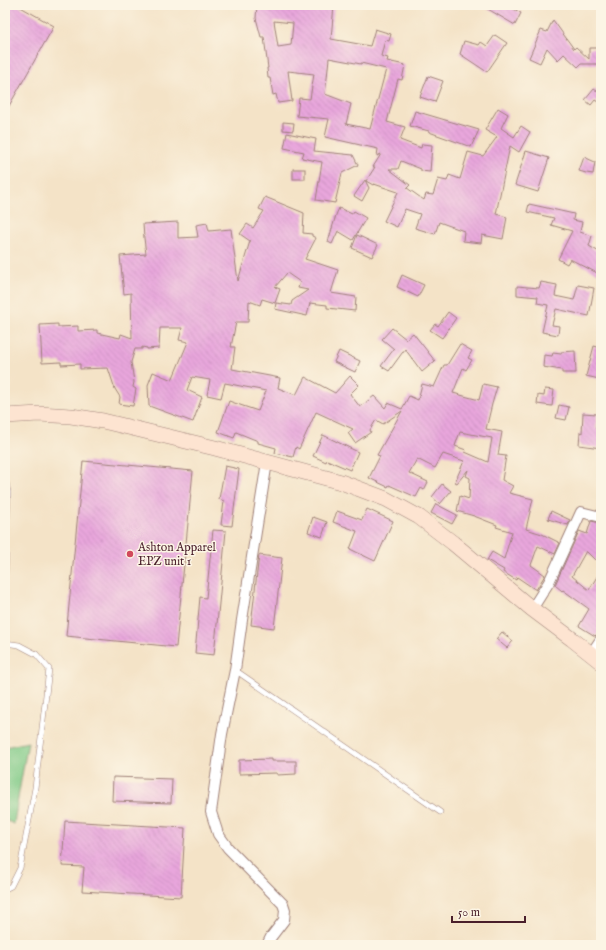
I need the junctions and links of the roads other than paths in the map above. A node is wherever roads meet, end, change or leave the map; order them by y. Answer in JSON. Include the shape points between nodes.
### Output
{"nodes":[{"id":1,"x":5,"y":416,"type":"edge"},
{"id":2,"x":267,"y":462,"type":"junction"},
{"id":3,"x":5,"y":478,"type":"edge"},
{"id":4,"x":601,"y":517,"type":"edge"},
{"id":5,"x":5,"y":575,"type":"edge"},
{"id":6,"x":532,"y":609,"type":"junction"},
{"id":7,"x":601,"y":639,"type":"edge"},
{"id":8,"x":5,"y":643,"type":"edge"},
{"id":9,"x":596,"y":658,"type":"edge"},
{"id":10,"x":235,"y":670,"type":"junction"},
{"id":11,"x":440,"y":812,"type":"dead end"},
{"id":12,"x":5,"y":889,"type":"edge"},
{"id":13,"x":267,"y":945,"type":"edge"}],
"edges":[{"from":1,"to":2,"type":"main road","via":[[39,414],[103,421]]},
{"from":2,"to":6,"type":"main road","via":[[340,482],[386,499],[419,517],[453,542]]},
{"from":2,"to":10,"type":"street"},
{"from":3,"to":5,"type":"lane","via":[[8,492]]},
{"from":4,"to":6,"type":"street","via":[[581,512],[549,582]]},
{"from":6,"to":9,"type":"main road"},
{"from":7,"to":9,"type":"street"},
{"from":8,"to":12,"type":"lane","via":[[18,645],[36,654],[48,669],[35,788],[20,868],[11,886]]},
{"from":10,"to":11,"type":"lane"},
{"from":10,"to":13,"type":"street","via":[[222,734],[211,812],[218,834],[228,848],[283,904],[284,920]]}]}
